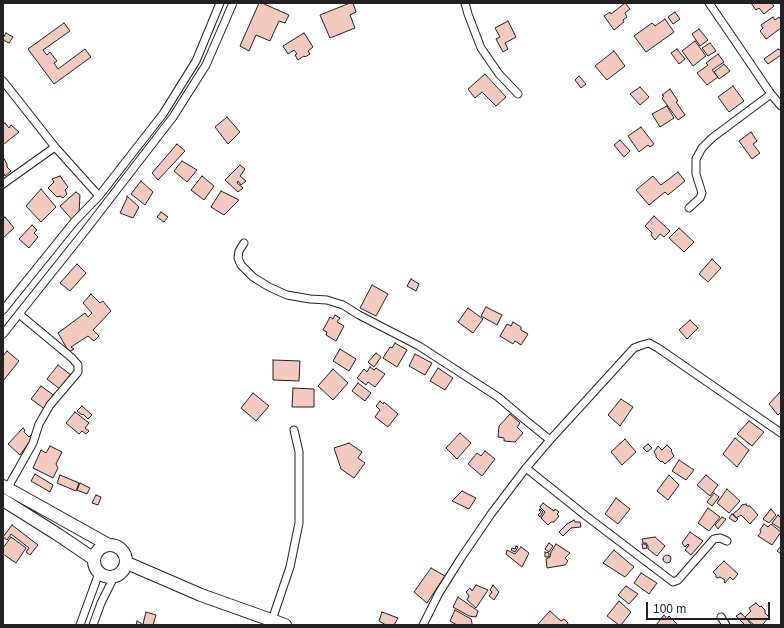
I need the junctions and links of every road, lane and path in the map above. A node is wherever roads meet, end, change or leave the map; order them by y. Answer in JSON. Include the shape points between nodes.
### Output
{"nodes":[{"id":1,"x":220,"y":3,"type":"edge"},
{"id":2,"x":233,"y":3,"type":"edge"},
{"id":3,"x":465,"y":3,"type":"edge"},
{"id":4,"x":709,"y":3,"type":"edge"},
{"id":5,"x":4,"y":83,"type":"edge"},
{"id":6,"x":518,"y":94,"type":"dead end"},
{"id":7,"x":771,"y":94,"type":"junction"},
{"id":8,"x":781,"y":106,"type":"edge"},
{"id":9,"x":55,"y":147,"type":"junction"},
{"id":10,"x":3,"y":184,"type":"edge"},
{"id":11,"x":99,"y":196,"type":"junction"},
{"id":12,"x":689,"y":208,"type":"dead end"},
{"id":13,"x":244,"y":243,"type":"dead end"},
{"id":14,"x":3,"y":310,"type":"edge"},
{"id":15,"x":19,"y":314,"type":"junction"},
{"id":16,"x":3,"y":334,"type":"edge"},
{"id":17,"x":294,"y":430,"type":"dead end"},
{"id":18,"x":781,"y":434,"type":"edge"},
{"id":19,"x":550,"y":440,"type":"junction"},
{"id":20,"x":526,"y":468,"type":"junction"},
{"id":21,"x":4,"y":496,"type":"edge"},
{"id":22,"x":727,"y":541,"type":"dead end"},
{"id":23,"x":107,"y":544,"type":"junction"},
{"id":24,"x":94,"y":559,"type":"junction"},
{"id":25,"x":127,"y":563,"type":"junction"},
{"id":26,"x":99,"y":573,"type":"junction"},
{"id":27,"x":114,"y":577,"type":"junction"},
{"id":28,"x":721,"y":617,"type":"dead end"},
{"id":29,"x":271,"y":623,"type":"edge"},
{"id":30,"x":80,"y":625,"type":"edge"},
{"id":31,"x":93,"y":625,"type":"edge"},
{"id":32,"x":284,"y":625,"type":"edge"},
{"id":33,"x":424,"y":625,"type":"edge"},
{"id":34,"x":726,"y":625,"type":"edge"}],
"edges":[{"from":1,"to":11,"type":"street","via":[[196,61],[163,114]]},
{"from":2,"to":15,"type":"street","via":[[206,65],[173,117]]},
{"from":3,"to":6,"type":"street","via":[[481,48],[499,74]]},
{"from":4,"to":7,"type":"street"},
{"from":5,"to":9,"type":"street"},
{"from":7,"to":8,"type":"street"},
{"from":7,"to":12,"type":"street","via":[[702,148],[696,159],[696,174],[702,193]]},
{"from":9,"to":10,"type":"street"},
{"from":9,"to":11,"type":"street"},
{"from":11,"to":14,"type":"street","via":[[74,222]]},
{"from":13,"to":19,"type":"street","via":[[238,258],[241,266],[253,277],[286,295],[327,300],[343,305],[419,346],[498,397]]},
{"from":15,"to":16,"type":"street"},
{"from":15,"to":21,"type":"street","via":[[72,358],[78,366],[78,372],[50,406]]},
{"from":17,"to":29,"type":"street","via":[[299,452],[299,523],[290,567]]},
{"from":18,"to":19,"type":"street","via":[[649,344],[634,348]]},
{"from":19,"to":20,"type":"street"},
{"from":20,"to":22,"type":"street","via":[[673,582],[678,580],[714,539]]},
{"from":20,"to":33,"type":"street","via":[[461,558],[439,593]]},
{"from":21,"to":23,"type":"main road"},
{"from":21,"to":24,"type":"main road"},
{"from":23,"to":24,"type":"main road","via":[[98,549]]},
{"from":23,"to":25,"type":"main road","via":[[122,549]]},
{"from":24,"to":26,"type":"main road"},
{"from":25,"to":27,"type":"main road","via":[[122,572]]},
{"from":25,"to":29,"type":"main road"},
{"from":26,"to":27,"type":"main road"},
{"from":26,"to":30,"type":"street"},
{"from":27,"to":31,"type":"street"},
{"from":28,"to":34,"type":"street"},
{"from":29,"to":32,"type":"main road"}]}
